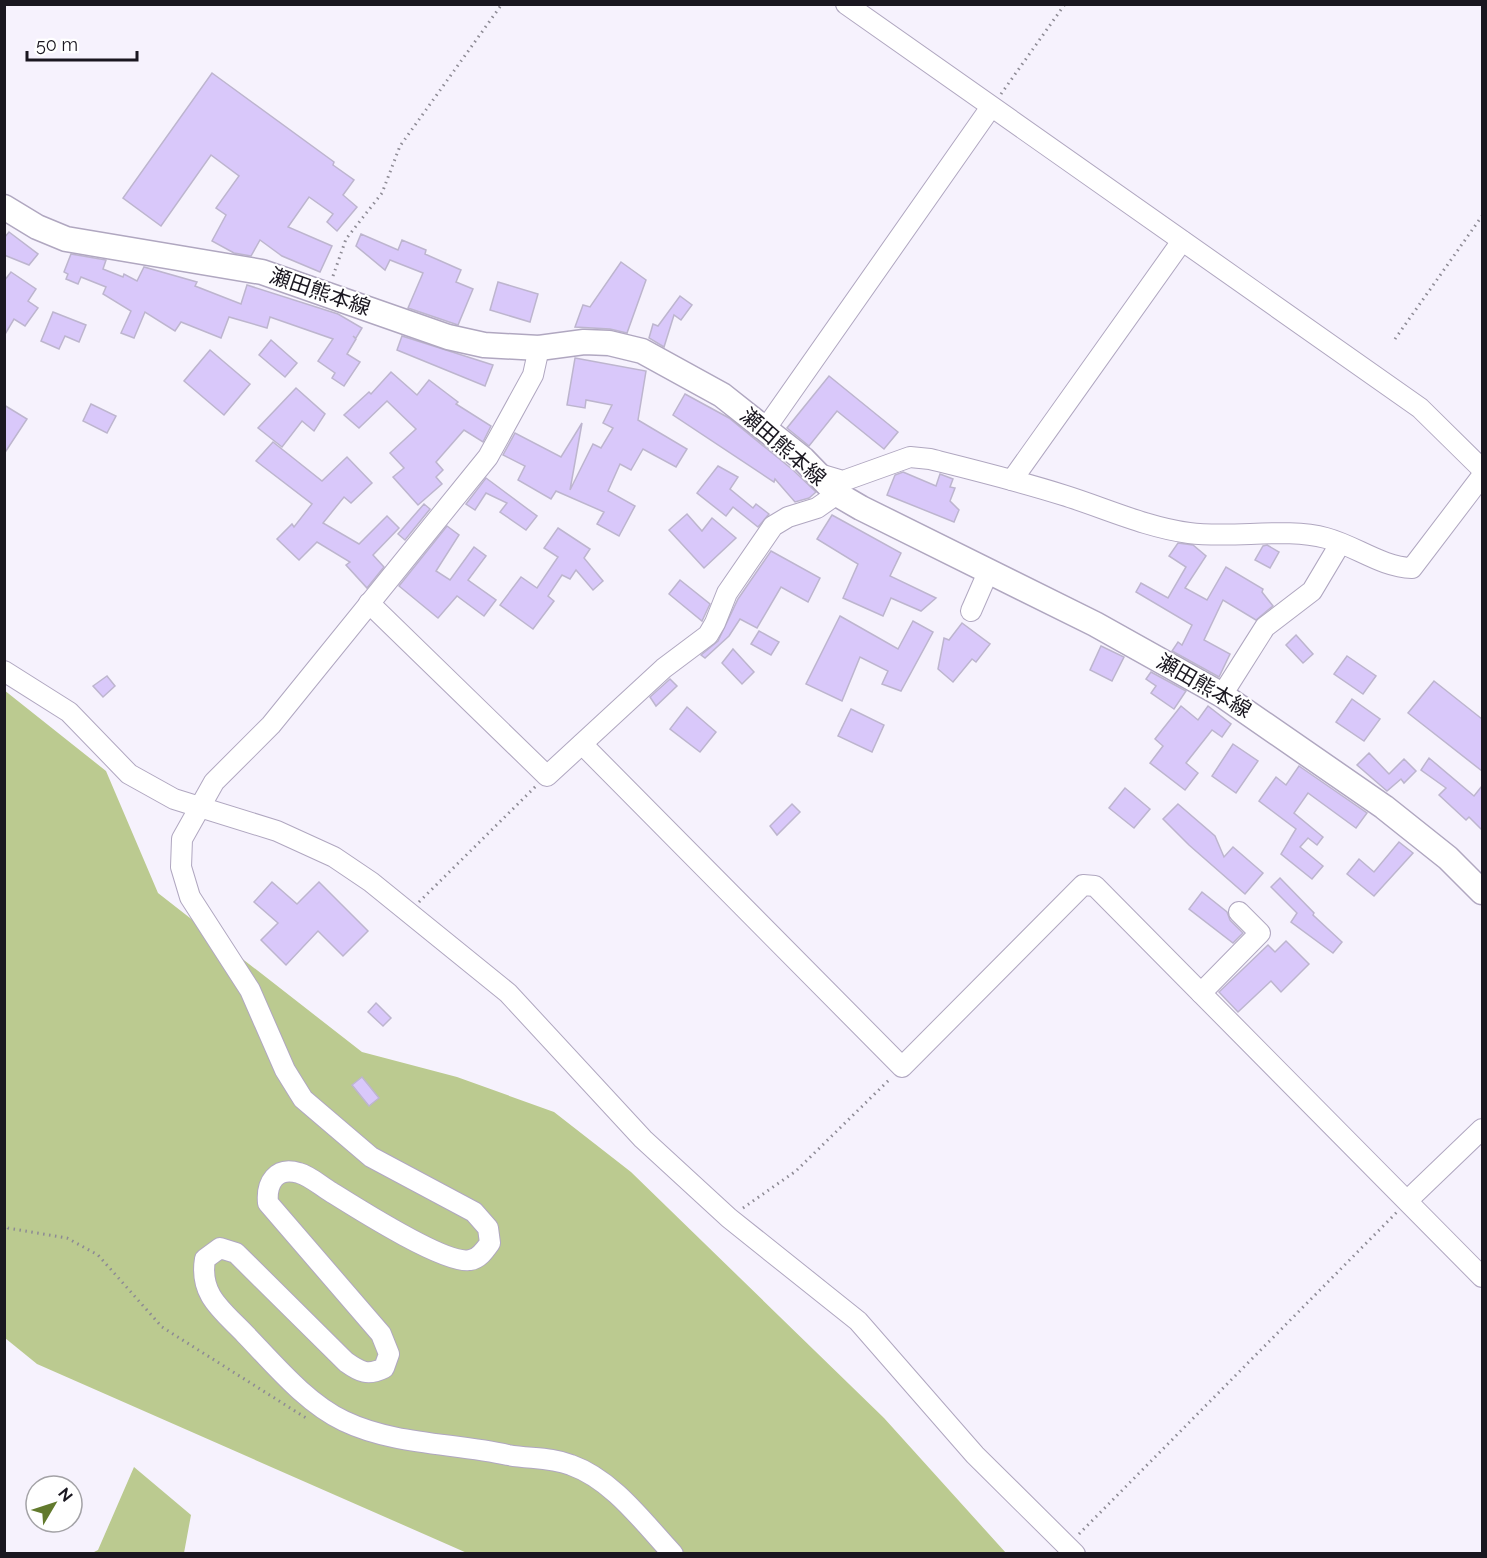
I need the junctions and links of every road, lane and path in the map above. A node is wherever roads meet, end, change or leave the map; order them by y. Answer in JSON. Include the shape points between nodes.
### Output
{"nodes":[{"id":1,"x":502,"y":4,"type":"edge"},
{"id":2,"x":846,"y":4,"type":"edge"},
{"id":3,"x":1065,"y":4,"type":"edge"},
{"id":4,"x":991,"y":108,"type":"junction"},
{"id":5,"x":4,"y":207,"type":"edge"},
{"id":6,"x":1482,"y":216,"type":"edge"},
{"id":7,"x":1182,"y":241,"type":"junction"},
{"id":8,"x":328,"y":294,"type":"junction"},
{"id":9,"x":1395,"y":339,"type":"dead end"},
{"id":10,"x":539,"y":348,"type":"junction"},
{"id":11,"x":766,"y":428,"type":"junction"},
{"id":12,"x":1482,"y":469,"type":"edge"},
{"id":13,"x":816,"y":473,"type":"junction"},
{"id":14,"x":1482,"y":476,"type":"edge"},
{"id":15,"x":1012,"y":480,"type":"junction"},
{"id":16,"x":837,"y":494,"type":"junction"},
{"id":17,"x":1340,"y":544,"type":"junction"},
{"id":18,"x":989,"y":570,"type":"junction"},
{"id":19,"x":369,"y":603,"type":"junction"},
{"id":20,"x":970,"y":611,"type":"dead end"},
{"id":21,"x":4,"y":671,"type":"edge"},
{"id":22,"x":1221,"y":695,"type":"junction"},
{"id":23,"x":582,"y":744,"type":"junction"},
{"id":24,"x":547,"y":776,"type":"junction"},
{"id":25,"x":201,"y":805,"type":"junction"},
{"id":26,"x":1482,"y":892,"type":"edge"},
{"id":27,"x":409,"y":911,"type":"junction"},
{"id":28,"x":1239,"y":912,"type":"dead end"},
{"id":29,"x":1201,"y":993,"type":"junction"},
{"id":30,"x":902,"y":1067,"type":"junction"},
{"id":31,"x":1482,"y":1129,"type":"edge"},
{"id":32,"x":1408,"y":1200,"type":"junction"},
{"id":33,"x":729,"y":1218,"type":"junction"},
{"id":34,"x":4,"y":1223,"type":"edge"},
{"id":35,"x":1482,"y":1277,"type":"edge"},
{"id":36,"x":313,"y":1420,"type":"dead end"},
{"id":37,"x":1071,"y":1550,"type":"edge"},
{"id":38,"x":673,"y":1554,"type":"edge"}],
"edges":[{"from":1,"to":8,"type":"path","via":[[400,146],[382,193],[346,239]]},
{"from":2,"to":4,"type":"street"},
{"from":3,"to":4,"type":"path"},
{"from":4,"to":7,"type":"street"},
{"from":4,"to":11,"type":"street"},
{"from":5,"to":8,"type":"main road","name":"瀬田熊本線","via":[[37,227],[66,238],[262,272]]},
{"from":6,"to":9,"type":"path"},
{"from":7,"to":12,"type":"street","via":[[1420,408]]},
{"from":7,"to":15,"type":"street"},
{"from":8,"to":10,"type":"main road","name":"瀬田熊本線","via":[[448,338],[484,345]]},
{"from":10,"to":11,"type":"main road","name":"瀬田熊本線","via":[[584,342],[642,351],[722,395]]},
{"from":10,"to":19,"type":"street","via":[[533,375],[488,457]]},
{"from":11,"to":13,"type":"main road","name":"瀬田熊本線"},
{"from":13,"to":15,"type":"street","via":[[843,481],[910,457]]},
{"from":13,"to":16,"type":"main road","name":"瀬田熊本線"},
{"from":14,"to":17,"type":"street","via":[[1412,568],[1397,568]]},
{"from":15,"to":17,"type":"street","via":[[1188,533],[1304,534]]},
{"from":16,"to":18,"type":"main road","name":"瀬田熊本線"},
{"from":16,"to":23,"type":"street","via":[[817,508],[773,526],[727,593],[708,635],[664,668]]},
{"from":17,"to":22,"type":"street","via":[[1312,591],[1265,627]]},
{"from":18,"to":20,"type":"street"},
{"from":18,"to":22,"type":"main road","name":"瀬田熊本線"},
{"from":19,"to":24,"type":"street"},
{"from":19,"to":25,"type":"street","via":[[271,725],[214,782]]},
{"from":21,"to":25,"type":"street","via":[[69,712],[129,774],[174,799]]},
{"from":22,"to":26,"type":"main road","name":"瀬田熊本線","via":[[1384,807],[1448,858]]},
{"from":23,"to":24,"type":"street"},
{"from":23,"to":30,"type":"street"},
{"from":24,"to":27,"type":"path"},
{"from":25,"to":27,"type":"street","via":[[277,831],[334,857]]},
{"from":25,"to":38,"type":"street","via":[[182,839],[181,867],[190,897],[250,990],[285,1070],[303,1099],[371,1157],[474,1212],[488,1228],[490,1243],[472,1260],[454,1258],[370,1216],[300,1173],[284,1172],[272,1179],[267,1190],[268,1203],[381,1334],[389,1354],[384,1368],[372,1374],[358,1371],[346,1362],[236,1253],[220,1248],[205,1258],[202,1275],[210,1297],[316,1404],[344,1422],[392,1437],[476,1447],[572,1465],[604,1482]]},
{"from":27,"to":33,"type":"street","via":[[508,993],[643,1139]]},
{"from":28,"to":29,"type":"street","via":[[1260,933]]},
{"from":29,"to":30,"type":"street","via":[[1095,886],[1083,885]]},
{"from":29,"to":32,"type":"street"},
{"from":30,"to":33,"type":"path","via":[[796,1172]]},
{"from":31,"to":32,"type":"street"},
{"from":32,"to":35,"type":"street"},
{"from":32,"to":37,"type":"path"},
{"from":33,"to":37,"type":"street","via":[[858,1321],[975,1455]]},
{"from":34,"to":36,"type":"path","via":[[8,1228],[67,1238],[98,1255],[162,1327],[304,1418]]}]}
